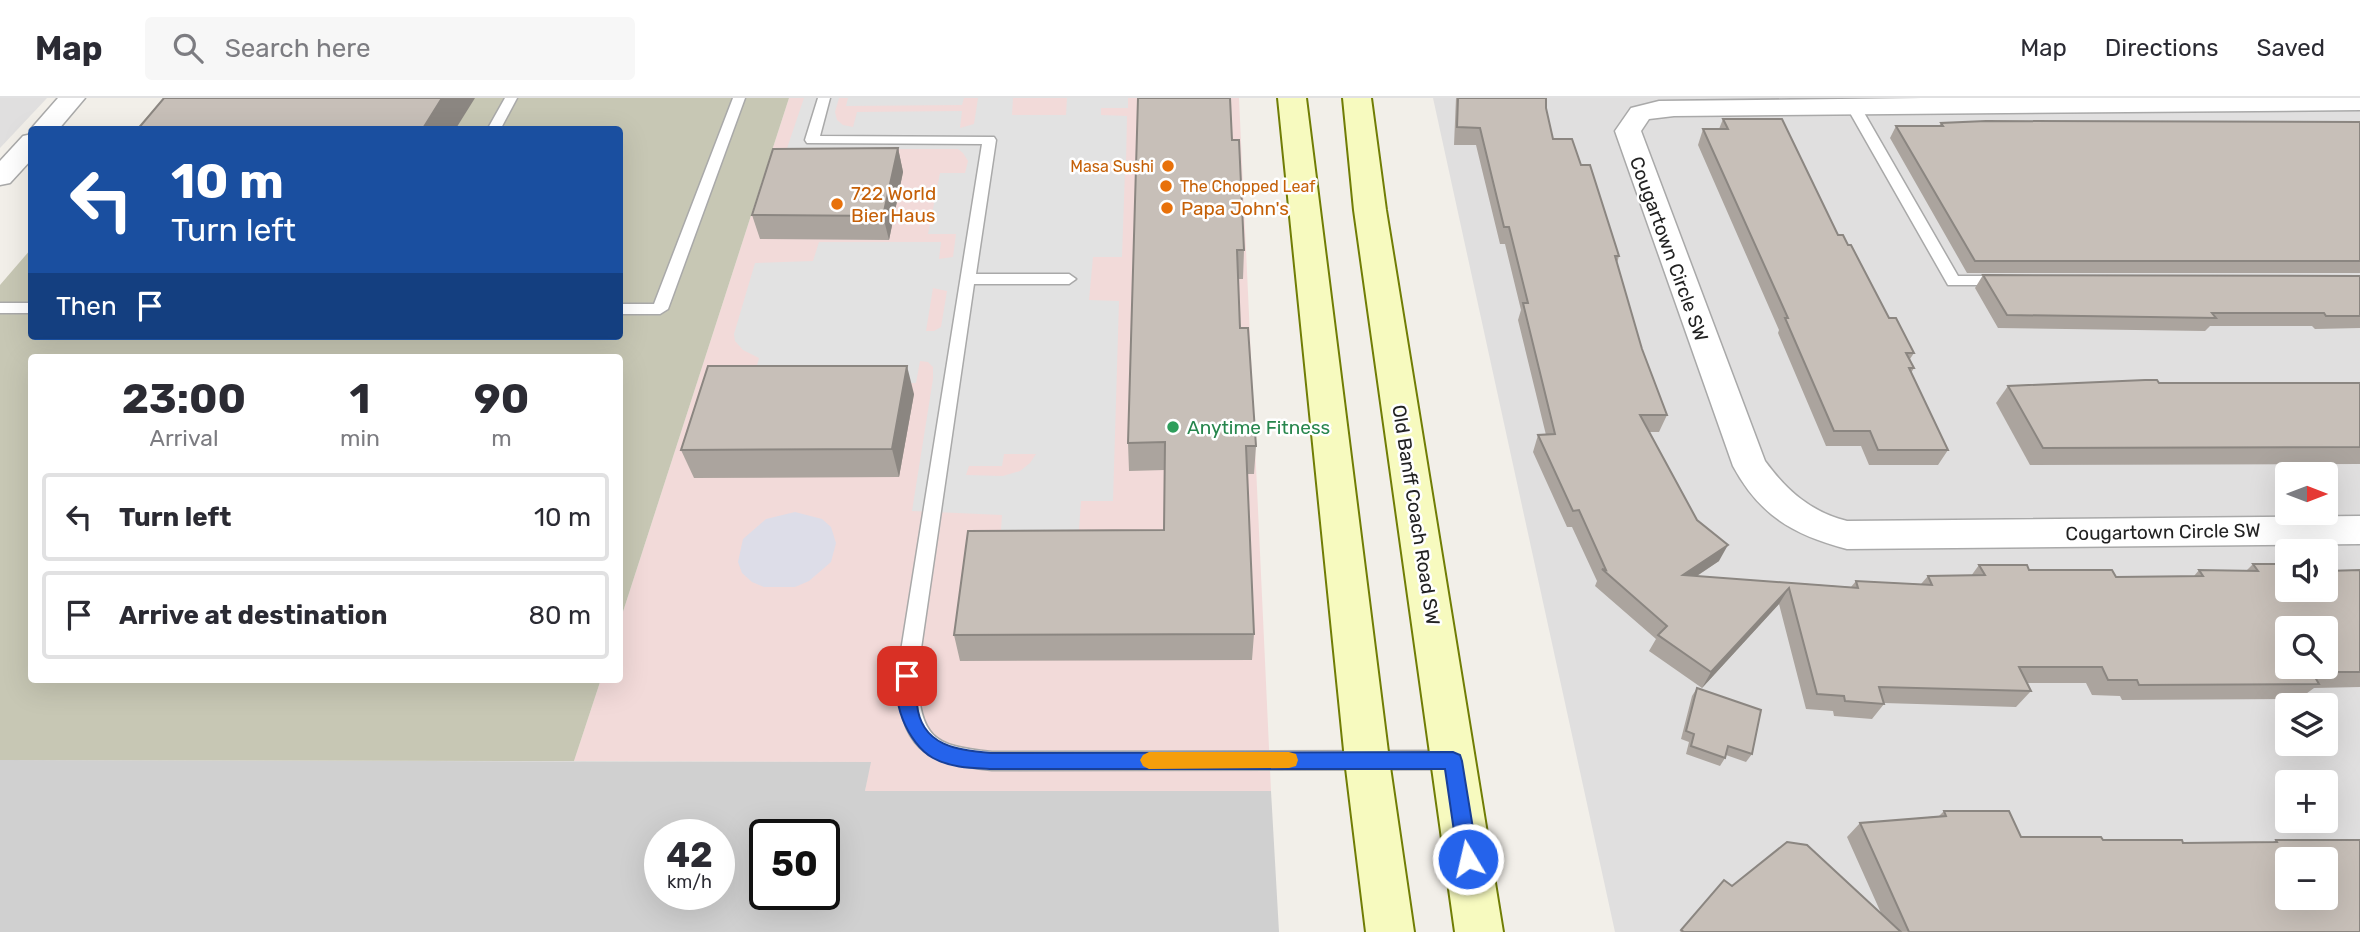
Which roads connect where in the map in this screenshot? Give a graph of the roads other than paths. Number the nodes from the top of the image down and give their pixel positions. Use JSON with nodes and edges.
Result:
{"nodes":[{"id":1,"x":72,"y":98,"type":"edge"},
{"id":2,"x":511,"y":98,"type":"edge"},
{"id":3,"x":739,"y":98,"type":"edge"},
{"id":4,"x":824,"y":98,"type":"edge"},
{"id":5,"x":1292,"y":98,"type":"edge"},
{"id":6,"x":1357,"y":98,"type":"edge"},
{"id":7,"x":1367,"y":98,"type":"edge"},
{"id":8,"x":2360,"y":102,"type":"edge"},
{"id":9,"x":1852,"y":104,"type":"junction"},
{"id":10,"x":47,"y":126,"type":"edge"},
{"id":11,"x":495,"y":126,"type":"edge"},
{"id":12,"x":1362,"y":144,"type":"junction"},
{"id":13,"x":28,"y":146,"type":"edge"},
{"id":14,"x":0,"y":177,"type":"edge"},
{"id":15,"x":970,"y":279,"type":"junction"},
{"id":16,"x":1069,"y":279,"type":"dead end"},
{"id":17,"x":2021,"y":281,"type":"edge"},
{"id":18,"x":0,"y":308,"type":"edge"},
{"id":19,"x":28,"y":308,"type":"edge"},
{"id":20,"x":623,"y":309,"type":"edge"},
{"id":21,"x":2360,"y":530,"type":"edge"},
{"id":22,"x":1367,"y":760,"type":"junction"},
{"id":23,"x":1453,"y":761,"type":"junction"},
{"id":24,"x":1390,"y":932,"type":"edge"},
{"id":25,"x":1479,"y":932,"type":"edge"}],
"edges":[{"from":1,"to":10,"type":"street"},
{"from":2,"to":11,"type":"lane"},
{"from":3,"to":20,"type":"lane"},
{"from":4,"to":15,"type":"lane"},
{"from":5,"to":22,"type":"main road"},
{"from":6,"to":12,"type":"main road","name":"Old Banff Coach Road SW"},
{"from":7,"to":12,"type":"main road"},
{"from":8,"to":9,"type":"street","name":"Cougartown Circle SW"},
{"from":9,"to":17,"type":"lane"},
{"from":9,"to":21,"type":"street","name":"Cougartown Circle SW"},
{"from":12,"to":23,"type":"main road","name":"Old Banff Coach Road SW"},
{"from":13,"to":14,"type":"street"},
{"from":15,"to":16,"type":"lane"},
{"from":15,"to":22,"type":"lane"},
{"from":18,"to":19,"type":"lane"},
{"from":22,"to":23,"type":"lane"},
{"from":22,"to":24,"type":"main road"},
{"from":23,"to":25,"type":"main road","name":"Old Banff Coach Road SW"}]}
